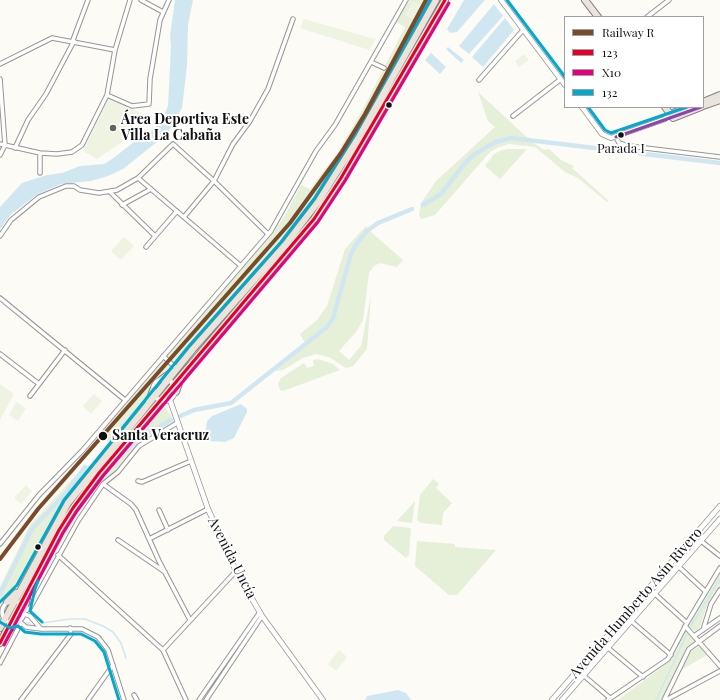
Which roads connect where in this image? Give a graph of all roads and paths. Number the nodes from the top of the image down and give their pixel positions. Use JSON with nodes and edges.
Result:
{"nodes":[{"id":1,"x":88,"y":0,"type":"edge"},
{"id":2,"x":130,"y":0,"type":"edge"},
{"id":3,"x":142,"y":0,"type":"edge"},
{"id":4,"x":169,"y":0,"type":"edge"},
{"id":5,"x":406,"y":0,"type":"edge"},
{"id":6,"x":436,"y":0,"type":"edge"},
{"id":7,"x":445,"y":0,"type":"edge"},
{"id":8,"x":501,"y":0,"type":"edge"},
{"id":9,"x":585,"y":0,"type":"edge"},
{"id":10,"x":667,"y":1,"type":"edge"},
{"id":11,"x":163,"y":12,"type":"junction"},
{"id":12,"x":597,"y":16,"type":"edge"},
{"id":13,"x":648,"y":16,"type":"edge"},
{"id":14,"x":293,"y":19,"type":"dead end"},
{"id":15,"x":523,"y":30,"type":"junction"},
{"id":16,"x":73,"y":41,"type":"junction"},
{"id":17,"x":115,"y":50,"type":"junction"},
{"id":18,"x":371,"y":62,"type":"junction"},
{"id":19,"x":0,"y":64,"type":"edge"},
{"id":20,"x":384,"y":68,"type":"dead end"},
{"id":21,"x":0,"y":79,"type":"edge"},
{"id":22,"x":479,"y":80,"type":"dead end"},
{"id":23,"x":563,"y":81,"type":"edge"},
{"id":24,"x":107,"y":95,"type":"junction"},
{"id":25,"x":720,"y":95,"type":"edge"},
{"id":26,"x":720,"y":100,"type":"edge"},
{"id":27,"x":704,"y":102,"type":"edge"},
{"id":28,"x":704,"y":106,"type":"edge"},
{"id":29,"x":583,"y":108,"type":"edge"},
{"id":30,"x":665,"y":108,"type":"edge"},
{"id":31,"x":687,"y":108,"type":"edge"},
{"id":32,"x":699,"y":108,"type":"edge"},
{"id":33,"x":513,"y":116,"type":"dead end"},
{"id":34,"x":669,"y":117,"type":"junction"},
{"id":35,"x":616,"y":137,"type":"junction"},
{"id":36,"x":0,"y":144,"type":"edge"},
{"id":37,"x":5,"y":145,"type":"junction"},
{"id":38,"x":16,"y":148,"type":"junction"},
{"id":39,"x":40,"y":153,"type":"junction"},
{"id":40,"x":0,"y":155,"type":"edge"},
{"id":41,"x":719,"y":157,"type":"edge"},
{"id":42,"x":40,"y":173,"type":"dead end"},
{"id":43,"x":138,"y":178,"type":"junction"},
{"id":44,"x":214,"y":181,"type":"junction"},
{"id":45,"x":151,"y":189,"type":"junction"},
{"id":46,"x":110,"y":192,"type":"junction"},
{"id":47,"x":122,"y":205,"type":"junction"},
{"id":48,"x":177,"y":211,"type":"junction"},
{"id":49,"x":184,"y":217,"type":"junction"},
{"id":50,"x":268,"y":234,"type":"junction"},
{"id":51,"x":0,"y":236,"type":"edge"},
{"id":52,"x":155,"y":236,"type":"junction"},
{"id":53,"x":146,"y":247,"type":"dead end"},
{"id":54,"x":241,"y":266,"type":"junction"},
{"id":55,"x":0,"y":298,"type":"edge"},
{"id":56,"x":65,"y":350,"type":"junction"},
{"id":57,"x":0,"y":354,"type":"edge"},
{"id":58,"x":163,"y":356,"type":"junction"},
{"id":59,"x":177,"y":369,"type":"junction"},
{"id":60,"x":182,"y":375,"type":"junction"},
{"id":61,"x":162,"y":379,"type":"junction"},
{"id":62,"x":169,"y":380,"type":"junction"},
{"id":63,"x":38,"y":384,"type":"junction"},
{"id":64,"x":174,"y":384,"type":"junction"},
{"id":65,"x":176,"y":392,"type":"junction"},
{"id":66,"x":154,"y":393,"type":"junction"},
{"id":67,"x":30,"y":396,"type":"dead end"},
{"id":68,"x":125,"y":400,"type":"junction"},
{"id":69,"x":166,"y":401,"type":"junction"},
{"id":70,"x":149,"y":409,"type":"junction"},
{"id":71,"x":177,"y":423,"type":"junction"},
{"id":72,"x":191,"y":461,"type":"junction"},
{"id":73,"x":138,"y":480,"type":"dead end"},
{"id":74,"x":103,"y":484,"type":"junction"},
{"id":75,"x":720,"y":506,"type":"edge"},
{"id":76,"x":208,"y":509,"type":"junction"},
{"id":77,"x":159,"y":510,"type":"dead end"},
{"id":78,"x":720,"y":519,"type":"edge"},
{"id":79,"x":168,"y":530,"type":"junction"},
{"id":80,"x":150,"y":539,"type":"junction"},
{"id":81,"x":118,"y":540,"type":"dead end"},
{"id":82,"x":701,"y":541,"type":"junction"},
{"id":83,"x":0,"y":544,"type":"edge"},
{"id":84,"x":58,"y":555,"type":"junction"},
{"id":85,"x":720,"y":556,"type":"edge"},
{"id":86,"x":678,"y":566,"type":"junction"},
{"id":87,"x":720,"y":568,"type":"edge"},
{"id":88,"x":236,"y":571,"type":"junction"},
{"id":89,"x":166,"y":572,"type":"junction"},
{"id":90,"x":21,"y":588,"type":"junction"},
{"id":91,"x":720,"y":590,"type":"edge"},
{"id":92,"x":705,"y":591,"type":"junction"},
{"id":93,"x":655,"y":594,"type":"junction"},
{"id":94,"x":14,"y":601,"type":"junction"},
{"id":95,"x":7,"y":602,"type":"junction"},
{"id":96,"x":23,"y":610,"type":"junction"},
{"id":97,"x":1,"y":614,"type":"joint"},
{"id":98,"x":261,"y":614,"type":"junction"},
{"id":99,"x":720,"y":618,"type":"edge"},
{"id":100,"x":190,"y":620,"type":"junction"},
{"id":101,"x":630,"y":620,"type":"junction"},
{"id":102,"x":19,"y":622,"type":"junction"},
{"id":103,"x":11,"y":623,"type":"junction"},
{"id":104,"x":1,"y":624,"type":"edge"},
{"id":105,"x":686,"y":624,"type":"junction"},
{"id":106,"x":720,"y":626,"type":"edge"},
{"id":107,"x":70,"y":628,"type":"junction"},
{"id":108,"x":41,"y":629,"type":"junction"},
{"id":109,"x":703,"y":630,"type":"junction"},
{"id":110,"x":6,"y":632,"type":"junction"},
{"id":111,"x":694,"y":636,"type":"junction"},
{"id":112,"x":699,"y":641,"type":"junction"},
{"id":113,"x":0,"y":643,"type":"edge"},
{"id":114,"x":607,"y":647,"type":"junction"},
{"id":115,"x":163,"y":650,"type":"junction"},
{"id":116,"x":671,"y":655,"type":"junction"},
{"id":117,"x":0,"y":662,"type":"edge"},
{"id":118,"x":113,"y":665,"type":"junction"},
{"id":119,"x":720,"y":666,"type":"edge"},
{"id":120,"x":720,"y":671,"type":"edge"},
{"id":121,"x":583,"y":675,"type":"junction"},
{"id":122,"x":643,"y":678,"type":"junction"},
{"id":123,"x":134,"y":695,"type":"dead end"},
{"id":124,"x":554,"y":698,"type":"edge"},
{"id":125,"x":609,"y":699,"type":"edge"},
{"id":126,"x":21,"y":700,"type":"edge"},
{"id":127,"x":88,"y":700,"type":"edge"},
{"id":128,"x":124,"y":700,"type":"edge"},
{"id":129,"x":137,"y":700,"type":"edge"},
{"id":130,"x":186,"y":700,"type":"edge"},
{"id":131,"x":199,"y":700,"type":"edge"},
{"id":132,"x":206,"y":700,"type":"edge"},
{"id":133,"x":323,"y":700,"type":"edge"},
{"id":134,"x":562,"y":700,"type":"edge"},
{"id":135,"x":665,"y":700,"type":"edge"}],
"edges":[{"from":1,"to":16,"type":"street"},
{"from":2,"to":17,"type":"street"},
{"from":3,"to":11,"type":"street"},
{"from":4,"to":11,"type":"street"},
{"from":5,"to":18,"type":"street"},
{"from":6,"to":59,"type":"highway"},
{"from":7,"to":60,"type":"highway"},
{"from":8,"to":15,"type":"street"},
{"from":9,"to":12,"type":"highway"},
{"from":10,"to":13,"type":"street"},
{"from":11,"to":24,"type":"street"},
{"from":14,"to":44,"type":"street"},
{"from":15,"to":22,"type":"street"},
{"from":15,"to":23,"type":"street"},
{"from":16,"to":17,"type":"street"},
{"from":16,"to":19,"type":"street"},
{"from":16,"to":38,"type":"street"},
{"from":17,"to":24,"type":"street"},
{"from":18,"to":20,"type":"street"},
{"from":18,"to":50,"type":"street"},
{"from":21,"to":37,"type":"street"},
{"from":23,"to":33,"type":"street"},
{"from":24,"to":39,"type":"street"},
{"from":25,"to":27,"type":"highway"},
{"from":26,"to":28,"type":"highway"},
{"from":29,"to":35,"type":"street"},
{"from":30,"to":34,"type":"highway"},
{"from":31,"to":34,"type":"highway"},
{"from":32,"to":34,"type":"highway"},
{"from":34,"to":35,"type":"street"},
{"from":35,"to":41,"type":"street"},
{"from":36,"to":37,"type":"street"},
{"from":37,"to":38,"type":"street"},
{"from":37,"to":40,"type":"street"},
{"from":38,"to":39,"type":"street"},
{"from":39,"to":42,"type":"street"},
{"from":43,"to":44,"type":"street"},
{"from":43,"to":45,"type":"street"},
{"from":43,"to":46,"type":"street"},
{"from":44,"to":49,"type":"street"},
{"from":44,"to":50,"type":"street"},
{"from":45,"to":47,"type":"street"},
{"from":45,"to":48,"type":"street"},
{"from":46,"to":47,"type":"street"},
{"from":46,"to":51,"type":"street"},
{"from":47,"to":52,"type":"street"},
{"from":48,"to":49,"type":"street"},
{"from":48,"to":52,"type":"street"},
{"from":49,"to":54,"type":"street"},
{"from":50,"to":54,"type":"street"},
{"from":52,"to":53,"type":"street"},
{"from":54,"to":58,"type":"street"},
{"from":55,"to":56,"type":"street"},
{"from":56,"to":63,"type":"street"},
{"from":56,"to":68,"type":"street"},
{"from":57,"to":63,"type":"street"},
{"from":58,"to":59,"type":"street"},
{"from":58,"to":68,"type":"street"},
{"from":59,"to":61,"type":"highway"},
{"from":59,"to":62,"type":"highway"},
{"from":60,"to":64,"type":"highway"},
{"from":60,"to":65,"type":"highway"},
{"from":61,"to":62,"type":"street"},
{"from":61,"to":66,"type":"street"},
{"from":62,"to":64,"type":"street"},
{"from":62,"to":66,"type":"highway"},
{"from":63,"to":67,"type":"street"},
{"from":64,"to":65,"type":"street"},
{"from":64,"to":69,"type":"highway"},
{"from":65,"to":69,"type":"street"},
{"from":66,"to":69,"type":"street"},
{"from":66,"to":70,"type":"highway"},
{"from":68,"to":83,"type":"street"},
{"from":69,"to":70,"type":"highway"},
{"from":69,"to":71,"type":"street","name":"Avenida Uncía"},
{"from":70,"to":90,"type":"highway"},
{"from":70,"to":96,"type":"highway"},
{"from":71,"to":72,"type":"street","name":"Avenida Uncía"},
{"from":71,"to":74,"type":"street"},
{"from":72,"to":73,"type":"street"},
{"from":72,"to":76,"type":"street","name":"Avenida Uncía"},
{"from":74,"to":80,"type":"street"},
{"from":74,"to":84,"type":"street"},
{"from":75,"to":124,"type":"street","name":"Avenida Humberto Asín Rivero"},
{"from":76,"to":79,"type":"street"},
{"from":76,"to":88,"type":"street","name":"Avenida Uncía"},
{"from":77,"to":79,"type":"street"},
{"from":78,"to":82,"type":"street","name":"Avenida Humberto Asín Rivero"},
{"from":79,"to":80,"type":"street"},
{"from":80,"to":89,"type":"street"},
{"from":81,"to":89,"type":"street"},
{"from":82,"to":85,"type":"street"},
{"from":82,"to":86,"type":"street","name":"Avenida Humberto Asín Rivero"},
{"from":84,"to":96,"type":"street"},
{"from":84,"to":115,"type":"street"},
{"from":86,"to":92,"type":"street"},
{"from":86,"to":93,"type":"street","name":"Avenida Humberto Asín Rivero"},
{"from":87,"to":92,"type":"street"},
{"from":88,"to":98,"type":"street","name":"Avenida Uncía"},
{"from":88,"to":100,"type":"street"},
{"from":89,"to":100,"type":"street"},
{"from":90,"to":94,"type":"highway"},
{"from":90,"to":95,"type":"highway"},
{"from":91,"to":109,"type":"street"},
{"from":92,"to":105,"type":"street"},
{"from":93,"to":101,"type":"street","name":"Avenida Humberto Asín Rivero"},
{"from":93,"to":105,"type":"street"},
{"from":94,"to":95,"type":"street"},
{"from":94,"to":96,"type":"street"},
{"from":94,"to":104,"type":"highway"},
{"from":95,"to":97,"type":"street"},
{"from":96,"to":102,"type":"street"},
{"from":96,"to":103,"type":"highway"},
{"from":96,"to":108,"type":"street"},
{"from":97,"to":104,"type":"highway"},
{"from":98,"to":131,"type":"street"},
{"from":98,"to":132,"type":"street"},
{"from":98,"to":133,"type":"street","name":"Avenida Uncía"},
{"from":99,"to":109,"type":"street"},
{"from":100,"to":115,"type":"street"},
{"from":101,"to":114,"type":"street","name":"Avenida Humberto Asín Rivero"},
{"from":101,"to":116,"type":"street"},
{"from":102,"to":103,"type":"street"},
{"from":102,"to":108,"type":"street"},
{"from":102,"to":110,"type":"highway"},
{"from":102,"to":117,"type":"street"},
{"from":103,"to":104,"type":"street"},
{"from":103,"to":110,"type":"highway"},
{"from":105,"to":111,"type":"street"},
{"from":105,"to":116,"type":"street"},
{"from":106,"to":112,"type":"street"},
{"from":107,"to":108,"type":"street"},
{"from":107,"to":118,"type":"street"},
{"from":107,"to":126,"type":"street"},
{"from":109,"to":111,"type":"street"},
{"from":110,"to":113,"type":"highway"},
{"from":111,"to":112,"type":"street"},
{"from":112,"to":119,"type":"street"},
{"from":112,"to":135,"type":"street"},
{"from":114,"to":121,"type":"street","name":"Avenida Humberto Asín Rivero"},
{"from":114,"to":122,"type":"street"},
{"from":115,"to":130,"type":"street"},
{"from":116,"to":122,"type":"street"},
{"from":118,"to":127,"type":"street"},
{"from":118,"to":128,"type":"street"},
{"from":120,"to":135,"type":"street"},
{"from":121,"to":125,"type":"street"},
{"from":121,"to":134,"type":"street","name":"Avenida Humberto Asín Rivero"},
{"from":122,"to":125,"type":"street"},
{"from":123,"to":129,"type":"street"},
{"from":124,"to":134,"type":"street"}]}
